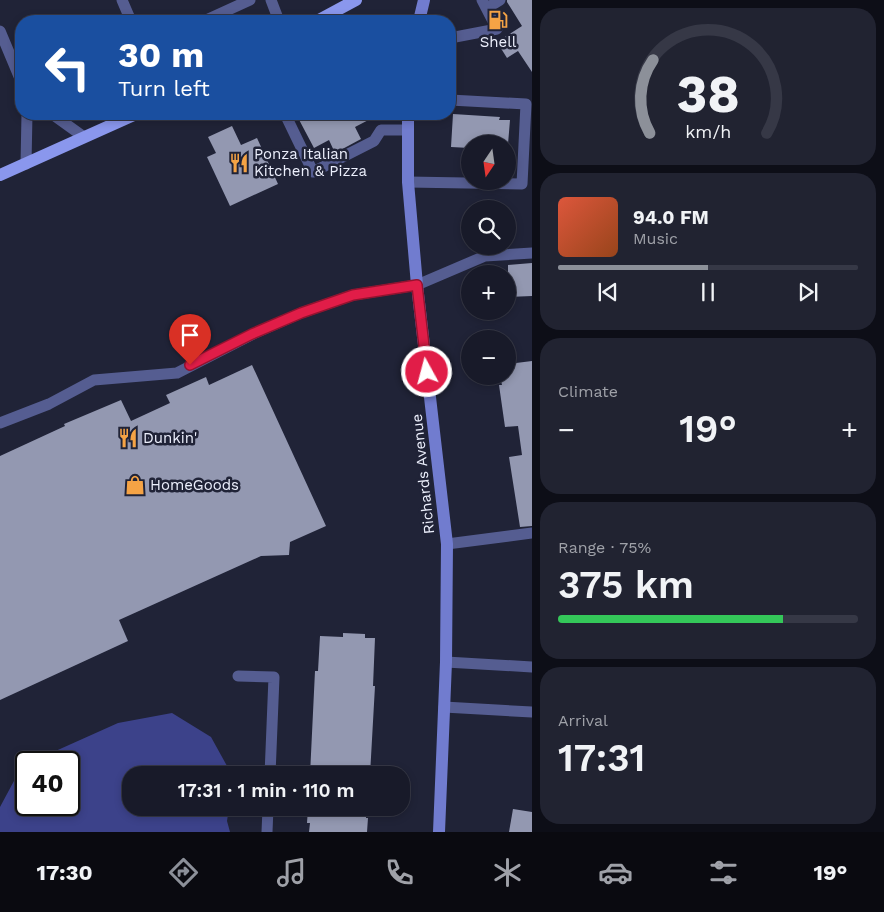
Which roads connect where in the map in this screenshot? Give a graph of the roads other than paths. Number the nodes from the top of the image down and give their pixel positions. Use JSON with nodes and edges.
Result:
{"nodes":[{"id":1,"x":122,"y":0,"type":"edge"},
{"id":2,"x":250,"y":0,"type":"edge"},
{"id":3,"x":271,"y":0,"type":"edge"},
{"id":4,"x":356,"y":0,"type":"edge"},
{"id":5,"x":424,"y":0,"type":"edge"},
{"id":6,"x":500,"y":0,"type":"edge"},
{"id":7,"x":484,"y":4,"type":"edge"},
{"id":8,"x":128,"y":15,"type":"edge"},
{"id":9,"x":217,"y":15,"type":"edge"},
{"id":10,"x":277,"y":15,"type":"edge"},
{"id":11,"x":328,"y":15,"type":"edge"},
{"id":12,"x":420,"y":15,"type":"edge"},
{"id":13,"x":0,"y":32,"type":"edge"},
{"id":14,"x":456,"y":37,"type":"edge"},
{"id":15,"x":15,"y":67,"type":"edge"},
{"id":16,"x":456,"y":100,"type":"edge"},
{"id":17,"x":27,"y":120,"type":"edge"},
{"id":18,"x":60,"y":120,"type":"edge"},
{"id":19,"x":122,"y":120,"type":"edge"},
{"id":20,"x":288,"y":120,"type":"edge"},
{"id":21,"x":408,"y":120,"type":"edge"},
{"id":22,"x":408,"y":130,"type":"junction"},
{"id":23,"x":84,"y":137,"type":"junction"},
{"id":24,"x":26,"y":164,"type":"junction"},
{"id":25,"x":0,"y":175,"type":"edge"},
{"id":26,"x":408,"y":182,"type":"junction"},
{"id":27,"x":532,"y":253,"type":"edge"},
{"id":28,"x":417,"y":285,"type":"junction"},
{"id":29,"x":0,"y":422,"type":"edge"},
{"id":30,"x":532,"y":533,"type":"edge"},
{"id":31,"x":447,"y":544,"type":"junction"},
{"id":32,"x":446,"y":662,"type":"junction"},
{"id":33,"x":532,"y":666,"type":"edge"},
{"id":34,"x":238,"y":676,"type":"dead end"},
{"id":35,"x":444,"y":707,"type":"junction"},
{"id":36,"x":532,"y":712,"type":"edge"},
{"id":37,"x":270,"y":766,"type":"edge"},
{"id":38,"x":268,"y":816,"type":"edge"},
{"id":39,"x":267,"y":832,"type":"edge"},
{"id":40,"x":439,"y":832,"type":"edge"}],
"edges":[{"from":1,"to":8,"type":"lane"},
{"from":2,"to":9,"type":"lane"},
{"from":3,"to":10,"type":"lane"},
{"from":4,"to":11,"type":"main road"},
{"from":5,"to":12,"type":"street"},
{"from":6,"to":7,"type":"lane"},
{"from":7,"to":14,"type":"lane"},
{"from":13,"to":15,"type":"lane"},
{"from":16,"to":26,"type":"lane"},
{"from":17,"to":24,"type":"lane"},
{"from":18,"to":23,"type":"lane"},
{"from":19,"to":23,"type":"main road"},
{"from":20,"to":22,"type":"lane"},
{"from":21,"to":22,"type":"street","name":"Richards Avenue"},
{"from":22,"to":26,"type":"street","name":"Richards Avenue"},
{"from":23,"to":24,"type":"main road"},
{"from":24,"to":25,"type":"main road"},
{"from":26,"to":28,"type":"street","name":"Richards Avenue"},
{"from":27,"to":28,"type":"lane"},
{"from":28,"to":29,"type":"lane"},
{"from":28,"to":31,"type":"street","name":"Richards Avenue"},
{"from":30,"to":31,"type":"lane"},
{"from":31,"to":32,"type":"street","name":"Richards Avenue"},
{"from":32,"to":33,"type":"lane"},
{"from":32,"to":35,"type":"street","name":"Richards Avenue"},
{"from":34,"to":37,"type":"lane"},
{"from":35,"to":36,"type":"lane"},
{"from":35,"to":40,"type":"street","name":"Richards Avenue"},
{"from":38,"to":39,"type":"lane"}]}
